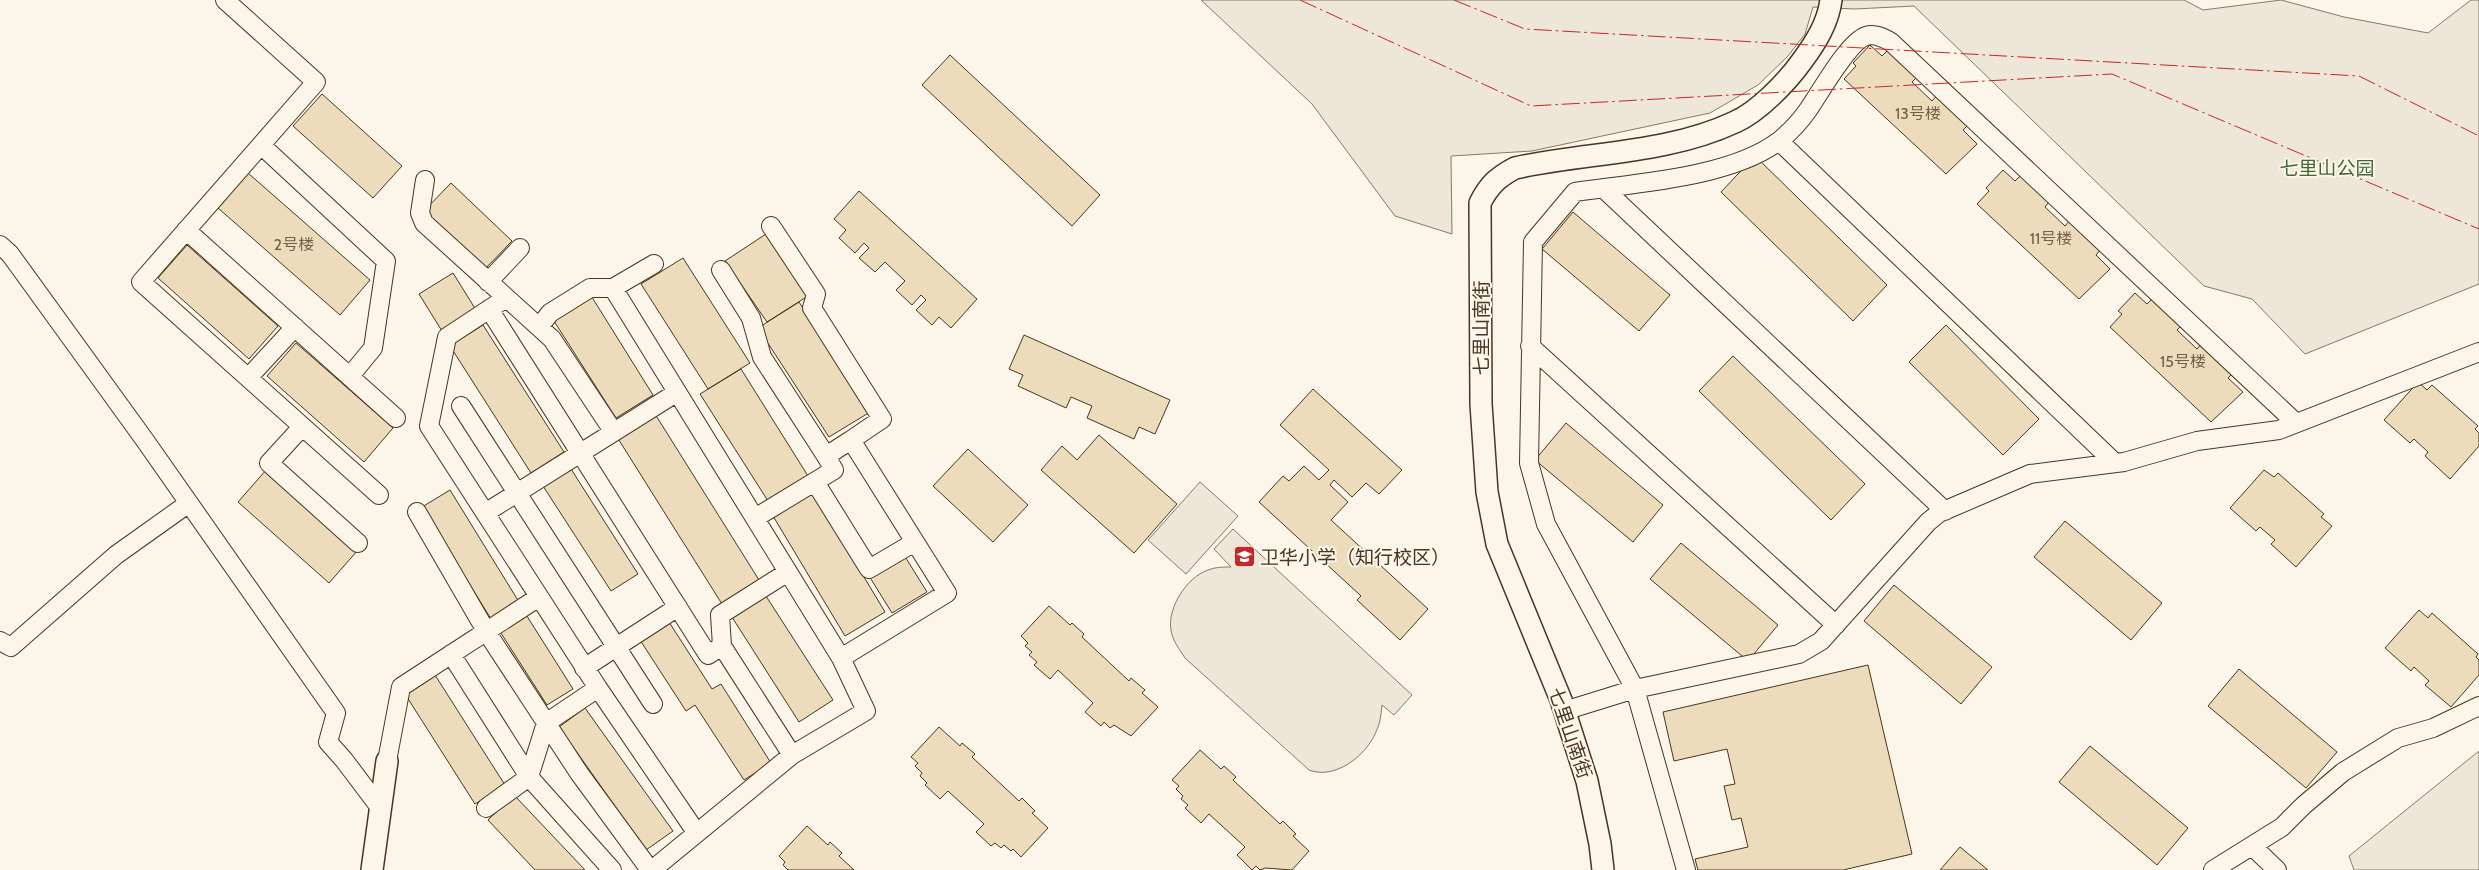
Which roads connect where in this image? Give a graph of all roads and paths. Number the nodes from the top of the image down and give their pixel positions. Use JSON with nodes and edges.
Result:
{"nodes":[{"id":1,"x":225,"y":0,"type":"edge"},
{"id":2,"x":1831,"y":0,"type":"edge"},
{"id":3,"x":1779,"y":141,"type":"junction"},
{"id":4,"x":261,"y":145,"type":"junction"},
{"id":5,"x":425,"y":180,"type":"dead end"},
{"id":6,"x":1603,"y":188,"type":"junction"},
{"id":7,"x":771,"y":226,"type":"dead end"},
{"id":8,"x":186,"y":230,"type":"junction"},
{"id":9,"x":0,"y":245,"type":"edge"},
{"id":10,"x":520,"y":248,"type":"dead end"},
{"id":11,"x":654,"y":264,"type":"dead end"},
{"id":12,"x":720,"y":270,"type":"dead end"},
{"id":13,"x":488,"y":282,"type":"junction"},
{"id":14,"x":613,"y":288,"type":"junction"},
{"id":15,"x":506,"y":298,"type":"junction"},
{"id":16,"x":489,"y":309,"type":"junction"},
{"id":17,"x":295,"y":327,"type":"junction"},
{"id":18,"x":539,"y":327,"type":"junction"},
{"id":19,"x":1530,"y":346,"type":"junction"},
{"id":20,"x":2479,"y":352,"type":"edge"},
{"id":21,"x":350,"y":376,"type":"junction"},
{"id":22,"x":248,"y":378,"type":"junction"},
{"id":23,"x":676,"y":393,"type":"junction"},
{"id":24,"x":461,"y":406,"type":"dead end"},
{"id":25,"x":396,"y":418,"type":"dead end"},
{"id":26,"x":2296,"y":423,"type":"junction"},
{"id":27,"x":302,"y":427,"type":"junction"},
{"id":28,"x":613,"y":431,"type":"junction"},
{"id":29,"x":851,"y":440,"type":"junction"},
{"id":30,"x":580,"y":452,"type":"junction"},
{"id":31,"x":826,"y":456,"type":"junction"},
{"id":32,"x":2115,"y":463,"type":"junction"},
{"id":33,"x":815,"y":482,"type":"junction"},
{"id":34,"x":517,"y":493,"type":"junction"},
{"id":35,"x":379,"y":496,"type":"dead end"},
{"id":36,"x":189,"y":503,"type":"junction"},
{"id":37,"x":1945,"y":511,"type":"junction"},
{"id":38,"x":417,"y":512,"type":"dead end"},
{"id":39,"x":485,"y":513,"type":"junction"},
{"id":40,"x":755,"y":518,"type":"junction"},
{"id":41,"x":915,"y":542,"type":"junction"},
{"id":42,"x":358,"y":543,"type":"dead end"},
{"id":43,"x":788,"y":572,"type":"junction"},
{"id":44,"x":539,"y":597,"type":"junction"},
{"id":45,"x":678,"y":607,"type":"junction"},
{"id":46,"x":1836,"y":625,"type":"junction"},
{"id":47,"x":486,"y":631,"type":"junction"},
{"id":48,"x":0,"y":641,"type":"edge"},
{"id":49,"x":722,"y":646,"type":"junction"},
{"id":50,"x":616,"y":647,"type":"junction"},
{"id":51,"x":451,"y":654,"type":"junction"},
{"id":52,"x":841,"y":658,"type":"junction"},
{"id":53,"x":584,"y":668,"type":"junction"},
{"id":54,"x":598,"y":688,"type":"junction"},
{"id":55,"x":1635,"y":689,"type":"junction"},
{"id":56,"x":653,"y":704,"type":"dead end"},
{"id":57,"x":2479,"y":706,"type":"edge"},
{"id":58,"x":1564,"y":711,"type":"junction"},
{"id":59,"x":546,"y":723,"type":"junction"},
{"id":60,"x":792,"y":755,"type":"junction"},
{"id":61,"x":387,"y":761,"type":"joint"},
{"id":62,"x":529,"y":777,"type":"junction"},
{"id":63,"x":486,"y":808,"type":"dead end"},
{"id":64,"x":381,"y":810,"type":"junction"},
{"id":65,"x":696,"y":832,"type":"junction"},
{"id":66,"x":2252,"y":846,"type":"junction"},
{"id":67,"x":372,"y":870,"type":"edge"},
{"id":68,"x":612,"y":870,"type":"edge"},
{"id":69,"x":651,"y":870,"type":"edge"},
{"id":70,"x":1603,"y":870,"type":"edge"},
{"id":71,"x":1686,"y":870,"type":"edge"},
{"id":72,"x":2213,"y":870,"type":"edge"},
{"id":73,"x":2277,"y":870,"type":"edge"}],
"edges":[{"from":1,"to":4,"type":"street"},
{"from":2,"to":58,"type":"street","name":"七里山南街"},
{"from":3,"to":6,"type":"street"},
{"from":3,"to":26,"type":"street"},
{"from":3,"to":32,"type":"street"},
{"from":4,"to":8,"type":"street"},
{"from":4,"to":21,"type":"street"},
{"from":5,"to":13,"type":"street"},
{"from":6,"to":19,"type":"street"},
{"from":6,"to":37,"type":"street"},
{"from":7,"to":29,"type":"street"},
{"from":8,"to":17,"type":"street"},
{"from":8,"to":22,"type":"street"},
{"from":9,"to":36,"type":"street"},
{"from":10,"to":13,"type":"street"},
{"from":11,"to":14,"type":"street"},
{"from":12,"to":31,"type":"street"},
{"from":13,"to":15,"type":"street"},
{"from":14,"to":18,"type":"street"},
{"from":14,"to":23,"type":"street"},
{"from":15,"to":16,"type":"street"},
{"from":15,"to":18,"type":"street"},
{"from":16,"to":30,"type":"street"},
{"from":16,"to":39,"type":"street"},
{"from":17,"to":21,"type":"street"},
{"from":17,"to":22,"type":"street"},
{"from":18,"to":28,"type":"street"},
{"from":19,"to":46,"type":"street"},
{"from":19,"to":55,"type":"street"},
{"from":20,"to":26,"type":"street"},
{"from":21,"to":25,"type":"street"},
{"from":22,"to":27,"type":"street"},
{"from":23,"to":28,"type":"street"},
{"from":23,"to":40,"type":"street"},
{"from":24,"to":34,"type":"street"},
{"from":26,"to":32,"type":"street"},
{"from":27,"to":35,"type":"street"},
{"from":27,"to":42,"type":"street"},
{"from":28,"to":30,"type":"street"},
{"from":29,"to":31,"type":"street"},
{"from":29,"to":41,"type":"street"},
{"from":30,"to":34,"type":"street"},
{"from":30,"to":45,"type":"street"},
{"from":31,"to":33,"type":"street"},
{"from":32,"to":37,"type":"street"},
{"from":33,"to":40,"type":"street"},
{"from":33,"to":41,"type":"street"},
{"from":34,"to":39,"type":"street"},
{"from":34,"to":50,"type":"street"},
{"from":36,"to":48,"type":"street"},
{"from":36,"to":64,"type":"street"},
{"from":37,"to":46,"type":"street"},
{"from":38,"to":47,"type":"street"},
{"from":39,"to":44,"type":"street"},
{"from":40,"to":43,"type":"street"},
{"from":41,"to":52,"type":"street"},
{"from":43,"to":49,"type":"street"},
{"from":43,"to":52,"type":"street"},
{"from":44,"to":47,"type":"street"},
{"from":44,"to":53,"type":"street"},
{"from":45,"to":49,"type":"street"},
{"from":45,"to":50,"type":"street"},
{"from":46,"to":55,"type":"street"},
{"from":47,"to":51,"type":"street"},
{"from":47,"to":59,"type":"street"},
{"from":49,"to":60,"type":"street"},
{"from":50,"to":53,"type":"street"},
{"from":50,"to":56,"type":"street"},
{"from":51,"to":61,"type":"street"},
{"from":51,"to":62,"type":"street"},
{"from":52,"to":60,"type":"street"},
{"from":53,"to":54,"type":"street"},
{"from":54,"to":59,"type":"street"},
{"from":54,"to":65,"type":"street"},
{"from":55,"to":58,"type":"street"},
{"from":55,"to":71,"type":"street"},
{"from":57,"to":66,"type":"street"},
{"from":58,"to":70,"type":"street","name":"七里山南街"},
{"from":59,"to":62,"type":"street"},
{"from":59,"to":69,"type":"street"},
{"from":60,"to":65,"type":"street"},
{"from":61,"to":64,"type":"street"},
{"from":62,"to":63,"type":"street"},
{"from":62,"to":68,"type":"street"},
{"from":64,"to":67,"type":"street"},
{"from":65,"to":69,"type":"street"},
{"from":66,"to":72,"type":"street"},
{"from":66,"to":73,"type":"street"}]}
